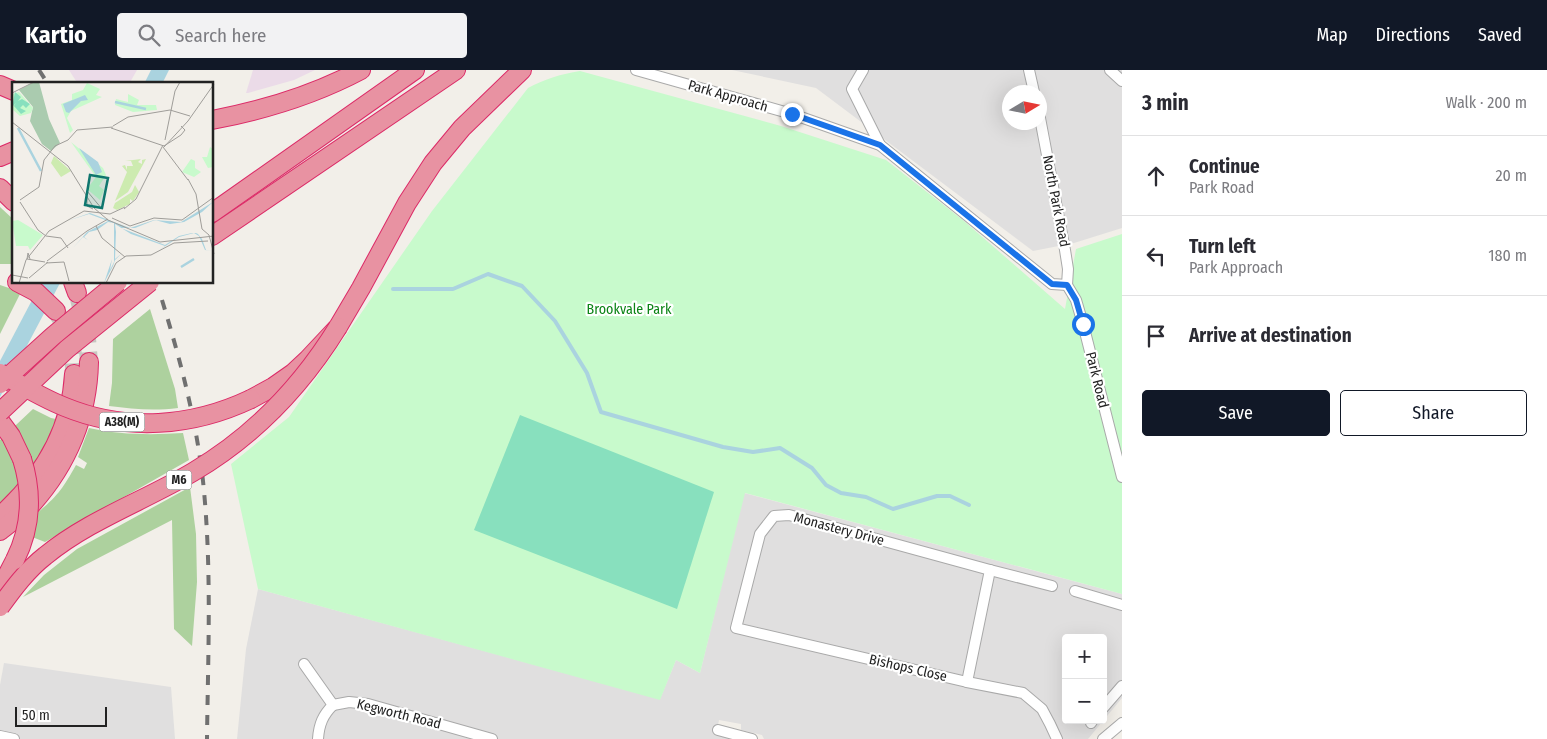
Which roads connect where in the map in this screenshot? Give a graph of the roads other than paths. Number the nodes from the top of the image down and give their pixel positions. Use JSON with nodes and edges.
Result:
{"nodes":[{"id":1,"x":361,"y":70,"type":"edge"},
{"id":2,"x":415,"y":70,"type":"edge"},
{"id":3,"x":456,"y":70,"type":"edge"},
{"id":4,"x":522,"y":70,"type":"edge"},
{"id":5,"x":636,"y":70,"type":"edge"},
{"id":6,"x":863,"y":70,"type":"edge"},
{"id":7,"x":1029,"y":70,"type":"edge"},
{"id":8,"x":1110,"y":70,"type":"edge"},
{"id":9,"x":1122,"y":81,"type":"edge"},
{"id":10,"x":0,"y":85,"type":"edge"},
{"id":11,"x":1032,"y":85,"type":"edge"},
{"id":12,"x":12,"y":89,"type":"edge"},
{"id":13,"x":214,"y":119,"type":"edge"},
{"id":14,"x":1042,"y":130,"type":"edge"},
{"id":15,"x":880,"y":145,"type":"junction"},
{"id":16,"x":12,"y":152,"type":"edge"},
{"id":17,"x":0,"y":157,"type":"edge"},
{"id":18,"x":0,"y":188,"type":"edge"},
{"id":19,"x":12,"y":200,"type":"edge"},
{"id":20,"x":214,"y":212,"type":"edge"},
{"id":21,"x":214,"y":235,"type":"edge"},
{"id":22,"x":17,"y":284,"type":"edge"},
{"id":23,"x":116,"y":284,"type":"edge"},
{"id":24,"x":148,"y":284,"type":"edge"},
{"id":25,"x":1067,"y":285,"type":"junction"},
{"id":26,"x":56,"y":311,"type":"tunnel mouth"},
{"id":27,"x":338,"y":327,"type":"junction"},
{"id":28,"x":89,"y":362,"type":"tunnel mouth"},
{"id":29,"x":0,"y":373,"type":"edge"},
{"id":30,"x":79,"y":380,"type":"junction"},
{"id":31,"x":0,"y":384,"type":"edge"},
{"id":32,"x":0,"y":412,"type":"edge"},
{"id":33,"x":0,"y":421,"type":"edge"},
{"id":34,"x":1122,"y":477,"type":"edge"},
{"id":35,"x":0,"y":516,"type":"edge"},
{"id":36,"x":0,"y":531,"type":"edge"},
{"id":37,"x":990,"y":570,"type":"junction"},
{"id":38,"x":1052,"y":586,"type":"dead end"},
{"id":39,"x":0,"y":589,"type":"edge"},
{"id":40,"x":1075,"y":591,"type":"dead end"},
{"id":41,"x":1122,"y":605,"type":"edge"},
{"id":42,"x":0,"y":608,"type":"edge"},
{"id":43,"x":736,"y":628,"type":"joint"},
{"id":44,"x":304,"y":664,"type":"dead end"},
{"id":45,"x":967,"y":682,"type":"junction"},
{"id":46,"x":1122,"y":686,"type":"edge"},
{"id":47,"x":1107,"y":703,"type":"edge"},
{"id":48,"x":334,"y":705,"type":"junction"},
{"id":49,"x":1122,"y":722,"type":"edge"},
{"id":50,"x":718,"y":730,"type":"dead end"},
{"id":51,"x":0,"y":736,"type":"edge"},
{"id":52,"x":14,"y":739,"type":"edge"},
{"id":53,"x":318,"y":739,"type":"edge"},
{"id":54,"x":492,"y":739,"type":"edge"},
{"id":55,"x":752,"y":739,"type":"edge"},
{"id":56,"x":1057,"y":739,"type":"edge"},
{"id":57,"x":1103,"y":739,"type":"edge"}],
"edges":[{"from":1,"to":13,"type":"highway"},
{"from":2,"to":20,"type":"highway"},
{"from":3,"to":21,"type":"highway"},
{"from":4,"to":27,"type":"highway","number":"M6"},
{"from":5,"to":15,"type":"street","name":"Park Approach"},
{"from":6,"to":15,"type":"street"},
{"from":7,"to":11,"type":"street"},
{"from":8,"to":9,"type":"street"},
{"from":10,"to":12,"type":"highway"},
{"from":14,"to":25,"type":"street","name":"North Park Road"},
{"from":15,"to":25,"type":"street","name":"Park Approach"},
{"from":16,"to":17,"type":"highway"},
{"from":18,"to":19,"type":"highway"},
{"from":22,"to":26,"type":"highway"},
{"from":23,"to":31,"type":"highway","bridge":true},
{"from":24,"to":32,"type":"highway","bridge":true},
{"from":25,"to":34,"type":"street","name":"Park Road"},
{"from":27,"to":29,"type":"highway","number":"A38(M)","bridge":true},
{"from":27,"to":42,"type":"highway","number":"M6","bridge":true},
{"from":28,"to":30,"type":"highway"},
{"from":30,"to":35,"type":"highway"},
{"from":30,"to":36,"type":"highway"},
{"from":33,"to":39,"type":"highway","bridge":true},
{"from":37,"to":38,"type":"street","name":"Monastery Drive"},
{"from":37,"to":43,"type":"street","name":"Monastery Drive"},
{"from":37,"to":45,"type":"street"},
{"from":40,"to":41,"type":"street"},
{"from":43,"to":45,"type":"street","name":"Bishops Close"},
{"from":44,"to":48,"type":"street"},
{"from":45,"to":56,"type":"street","name":"Bishops Close"},
{"from":46,"to":47,"type":"street"},
{"from":48,"to":53,"type":"street"},
{"from":48,"to":54,"type":"street","name":"Kegworth Road"},
{"from":49,"to":57,"type":"street"},
{"from":50,"to":55,"type":"street"},
{"from":51,"to":52,"type":"street"}]}
